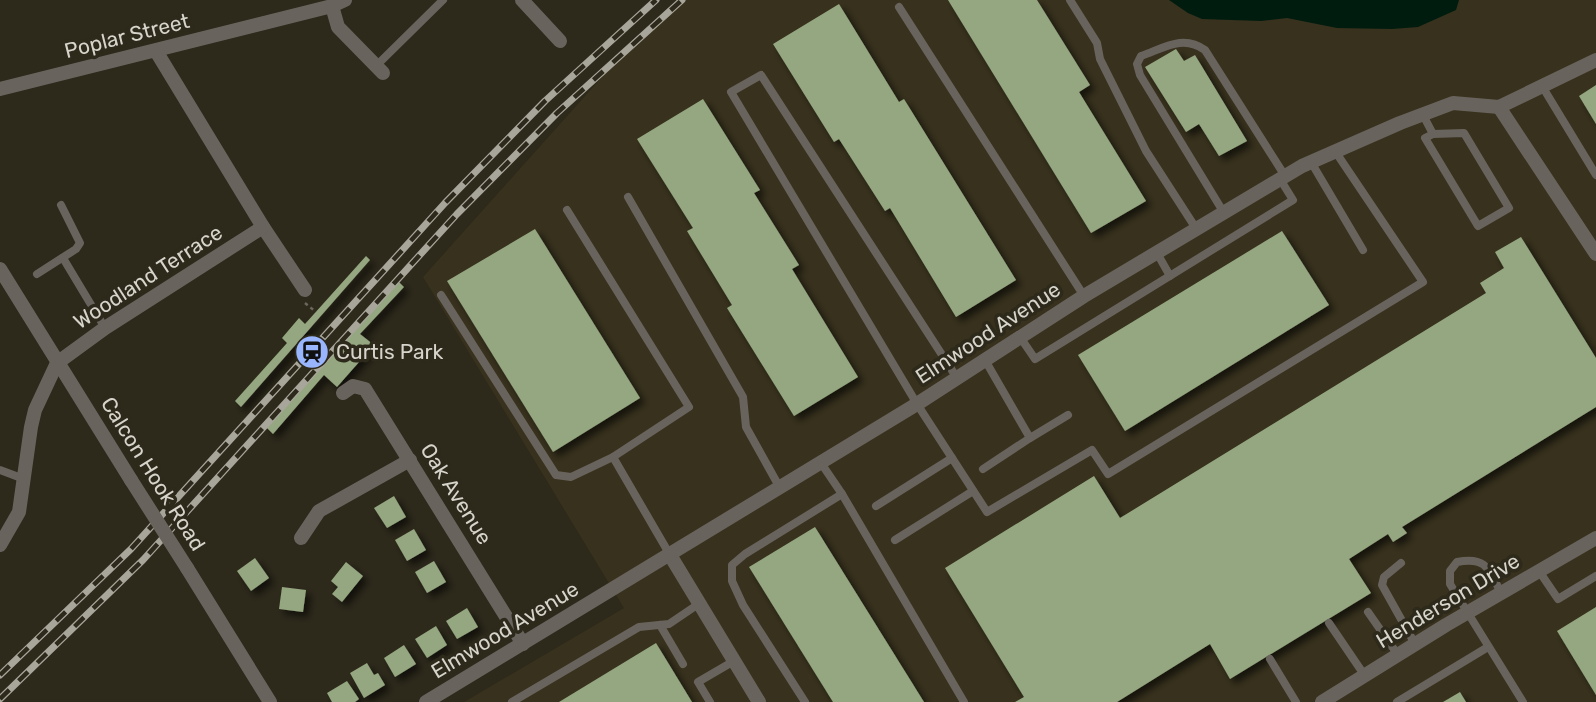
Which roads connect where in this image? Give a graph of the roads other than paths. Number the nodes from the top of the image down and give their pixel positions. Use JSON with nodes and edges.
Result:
{"nodes":[{"id":1,"x":443,"y":0,"type":"edge"},
{"id":2,"x":522,"y":0,"type":"edge"},
{"id":3,"x":1070,"y":0,"type":"edge"},
{"id":4,"x":338,"y":3,"type":"edge"},
{"id":5,"x":899,"y":7,"type":"dead end"},
{"id":6,"x":560,"y":41,"type":"dead end"},
{"id":7,"x":156,"y":51,"type":"junction"},
{"id":8,"x":1596,"y":60,"type":"edge"},
{"id":9,"x":379,"y":70,"type":"joint"},
{"id":10,"x":1542,"y":86,"type":"junction"},
{"id":11,"x":0,"y":89,"type":"edge"},
{"id":12,"x":1499,"y":107,"type":"junction"},
{"id":13,"x":1423,"y":115,"type":"junction"},
{"id":14,"x":1433,"y":134,"type":"junction"},
{"id":15,"x":1335,"y":151,"type":"junction"},
{"id":16,"x":1311,"y":162,"type":"junction"},
{"id":17,"x":1596,"y":175,"type":"edge"},
{"id":18,"x":1282,"y":178,"type":"junction"},
{"id":19,"x":628,"y":197,"type":"dead end"},
{"id":20,"x":61,"y":205,"type":"dead end"},
{"id":21,"x":567,"y":210,"type":"dead end"},
{"id":22,"x":1224,"y":213,"type":"junction"},
{"id":23,"x":263,"y":227,"type":"junction"},
{"id":24,"x":1197,"y":230,"type":"junction"},
{"id":25,"x":1363,"y":250,"type":"dead end"},
{"id":26,"x":1157,"y":253,"type":"junction"},
{"id":27,"x":1596,"y":254,"type":"edge"},
{"id":28,"x":63,"y":258,"type":"junction"},
{"id":29,"x":0,"y":269,"type":"edge"},
{"id":30,"x":37,"y":274,"type":"dead end"},
{"id":31,"x":1170,"y":276,"type":"junction"},
{"id":32,"x":304,"y":290,"type":"dead end"},
{"id":33,"x":441,"y":295,"type":"dead end"},
{"id":34,"x":1084,"y":296,"type":"junction"},
{"id":35,"x":105,"y":328,"type":"junction"},
{"id":36,"x":1020,"y":337,"type":"junction"},
{"id":37,"x":985,"y":360,"type":"junction"},
{"id":38,"x":57,"y":363,"type":"junction"},
{"id":39,"x":957,"y":378,"type":"junction"},
{"id":40,"x":343,"y":393,"type":"dead end"},
{"id":41,"x":916,"y":404,"type":"junction"},
{"id":42,"x":1068,"y":415,"type":"dead end"},
{"id":43,"x":1030,"y":438,"type":"junction"},
{"id":44,"x":613,"y":457,"type":"junction"},
{"id":45,"x":952,"y":458,"type":"junction"},
{"id":46,"x":410,"y":460,"type":"junction"},
{"id":47,"x":821,"y":463,"type":"junction"},
{"id":48,"x":983,"y":469,"type":"dead end"},
{"id":49,"x":0,"y":470,"type":"edge"},
{"id":50,"x":24,"y":479,"type":"junction"},
{"id":51,"x":780,"y":488,"type":"junction"},
{"id":52,"x":973,"y":491,"type":"junction"},
{"id":53,"x":842,"y":494,"type":"junction"},
{"id":54,"x":876,"y":506,"type":"dead end"},
{"id":55,"x":301,"y":538,"type":"dead end"},
{"id":56,"x":1596,"y":538,"type":"edge"},
{"id":57,"x":895,"y":540,"type":"dead end"},
{"id":58,"x":0,"y":545,"type":"edge"},
{"id":59,"x":670,"y":555,"type":"junction"},
{"id":60,"x":1401,"y":563,"type":"dead end"},
{"id":61,"x":1539,"y":571,"type":"junction"},
{"id":62,"x":1596,"y":576,"type":"edge"},
{"id":63,"x":1501,"y":593,"type":"junction"},
{"id":64,"x":700,"y":603,"type":"junction"},
{"id":65,"x":1368,"y":612,"type":"dead end"},
{"id":66,"x":1466,"y":613,"type":"junction"},
{"id":67,"x":1329,"y":623,"type":"dead end"},
{"id":68,"x":660,"y":625,"type":"junction"},
{"id":69,"x":523,"y":643,"type":"junction"},
{"id":70,"x":1415,"y":644,"type":"junction"},
{"id":71,"x":1488,"y":647,"type":"junction"},
{"id":72,"x":1398,"y":655,"type":"junction"},
{"id":73,"x":1270,"y":659,"type":"dead end"},
{"id":74,"x":734,"y":661,"type":"junction"},
{"id":75,"x":683,"y":664,"type":"dead end"},
{"id":76,"x":1366,"y":676,"type":"junction"},
{"id":77,"x":270,"y":702,"type":"edge"},
{"id":78,"x":425,"y":702,"type":"edge"},
{"id":79,"x":512,"y":702,"type":"edge"},
{"id":80,"x":710,"y":702,"type":"edge"},
{"id":81,"x":759,"y":702,"type":"edge"},
{"id":82,"x":805,"y":702,"type":"edge"},
{"id":83,"x":964,"y":702,"type":"edge"},
{"id":84,"x":1296,"y":702,"type":"edge"},
{"id":85,"x":1322,"y":702,"type":"edge"},
{"id":86,"x":1397,"y":702,"type":"edge"},
{"id":87,"x":1523,"y":702,"type":"edge"}],
"edges":[{"from":1,"to":9,"type":"lane"},
{"from":2,"to":6,"type":"street"},
{"from":3,"to":24,"type":"lane"},
{"from":4,"to":7,"type":"street","name":"Poplar Street"},
{"from":4,"to":9,"type":"street"},
{"from":5,"to":34,"type":"lane"},
{"from":7,"to":11,"type":"street","name":"Poplar Street"},
{"from":7,"to":23,"type":"street"},
{"from":8,"to":10,"type":"street"},
{"from":10,"to":12,"type":"street"},
{"from":10,"to":17,"type":"lane"},
{"from":12,"to":13,"type":"street","name":"Elmwood Avenue"},
{"from":12,"to":27,"type":"street"},
{"from":13,"to":14,"type":"lane"},
{"from":13,"to":15,"type":"street","name":"Elmwood Avenue"},
{"from":14,"to":14,"type":"lane"},
{"from":15,"to":16,"type":"street","name":"Elmwood Avenue"},
{"from":15,"to":52,"type":"lane"},
{"from":16,"to":18,"type":"street","name":"Elmwood Avenue"},
{"from":16,"to":25,"type":"lane"},
{"from":18,"to":22,"type":"street","name":"Elmwood Avenue"},
{"from":18,"to":22,"type":"lane"},
{"from":18,"to":31,"type":"lane"},
{"from":19,"to":51,"type":"lane"},
{"from":20,"to":28,"type":"lane"},
{"from":21,"to":44,"type":"lane"},
{"from":22,"to":24,"type":"street","name":"Elmwood Avenue"},
{"from":23,"to":32,"type":"street"},
{"from":23,"to":35,"type":"street","name":"Woodland Terrace"},
{"from":24,"to":26,"type":"street","name":"Elmwood Avenue"},
{"from":26,"to":31,"type":"lane"},
{"from":26,"to":34,"type":"street","name":"Elmwood Avenue"},
{"from":28,"to":30,"type":"lane"},
{"from":28,"to":35,"type":"lane"},
{"from":29,"to":38,"type":"street","name":"Calcon Hook Road"},
{"from":31,"to":36,"type":"lane"},
{"from":33,"to":44,"type":"lane"},
{"from":34,"to":36,"type":"street","name":"Elmwood Avenue"},
{"from":35,"to":38,"type":"street","name":"Woodland Terrace"},
{"from":36,"to":37,"type":"street","name":"Elmwood Avenue"},
{"from":37,"to":39,"type":"street","name":"Elmwood Avenue"},
{"from":37,"to":43,"type":"lane"},
{"from":38,"to":50,"type":"street"},
{"from":38,"to":77,"type":"street","name":"Calcon Hook Road","bridge":true},
{"from":39,"to":41,"type":"street","name":"Elmwood Avenue"},
{"from":39,"to":41,"type":"lane"},
{"from":40,"to":46,"type":"street","name":"Oak Avenue"},
{"from":41,"to":45,"type":"lane"},
{"from":41,"to":47,"type":"street","name":"Elmwood Avenue"},
{"from":42,"to":43,"type":"lane"},
{"from":43,"to":48,"type":"lane"},
{"from":44,"to":59,"type":"lane"},
{"from":45,"to":52,"type":"lane"},
{"from":45,"to":54,"type":"lane"},
{"from":46,"to":55,"type":"street"},
{"from":46,"to":69,"type":"street","name":"Oak Avenue"},
{"from":47,"to":51,"type":"street","name":"Elmwood Avenue"},
{"from":47,"to":53,"type":"lane"},
{"from":49,"to":50,"type":"lane"},
{"from":50,"to":58,"type":"street"},
{"from":51,"to":59,"type":"street","name":"Elmwood Avenue"},
{"from":52,"to":57,"type":"lane"},
{"from":53,"to":82,"type":"lane"},
{"from":53,"to":83,"type":"lane"},
{"from":56,"to":61,"type":"street","name":"Henderson Drive"},
{"from":59,"to":64,"type":"street"},
{"from":59,"to":69,"type":"street","name":"Elmwood Avenue"},
{"from":60,"to":70,"type":"lane"},
{"from":61,"to":62,"type":"lane"},
{"from":61,"to":63,"type":"street","name":"Henderson Drive"},
{"from":63,"to":66,"type":"street","name":"Henderson Drive"},
{"from":63,"to":66,"type":"lane"},
{"from":64,"to":68,"type":"lane"},
{"from":64,"to":74,"type":"street"},
{"from":65,"to":72,"type":"lane"},
{"from":66,"to":70,"type":"street","name":"Henderson Drive"},
{"from":66,"to":71,"type":"lane"},
{"from":67,"to":76,"type":"lane"},
{"from":68,"to":75,"type":"lane"},
{"from":68,"to":79,"type":"lane"},
{"from":69,"to":78,"type":"street","name":"Elmwood Avenue"},
{"from":70,"to":72,"type":"street","name":"Henderson Drive"},
{"from":71,"to":86,"type":"lane"},
{"from":71,"to":87,"type":"lane"},
{"from":72,"to":76,"type":"street","name":"Henderson Drive"},
{"from":73,"to":84,"type":"lane"},
{"from":74,"to":80,"type":"lane"},
{"from":74,"to":81,"type":"street"},
{"from":76,"to":85,"type":"street","name":"Henderson Drive"}]}
